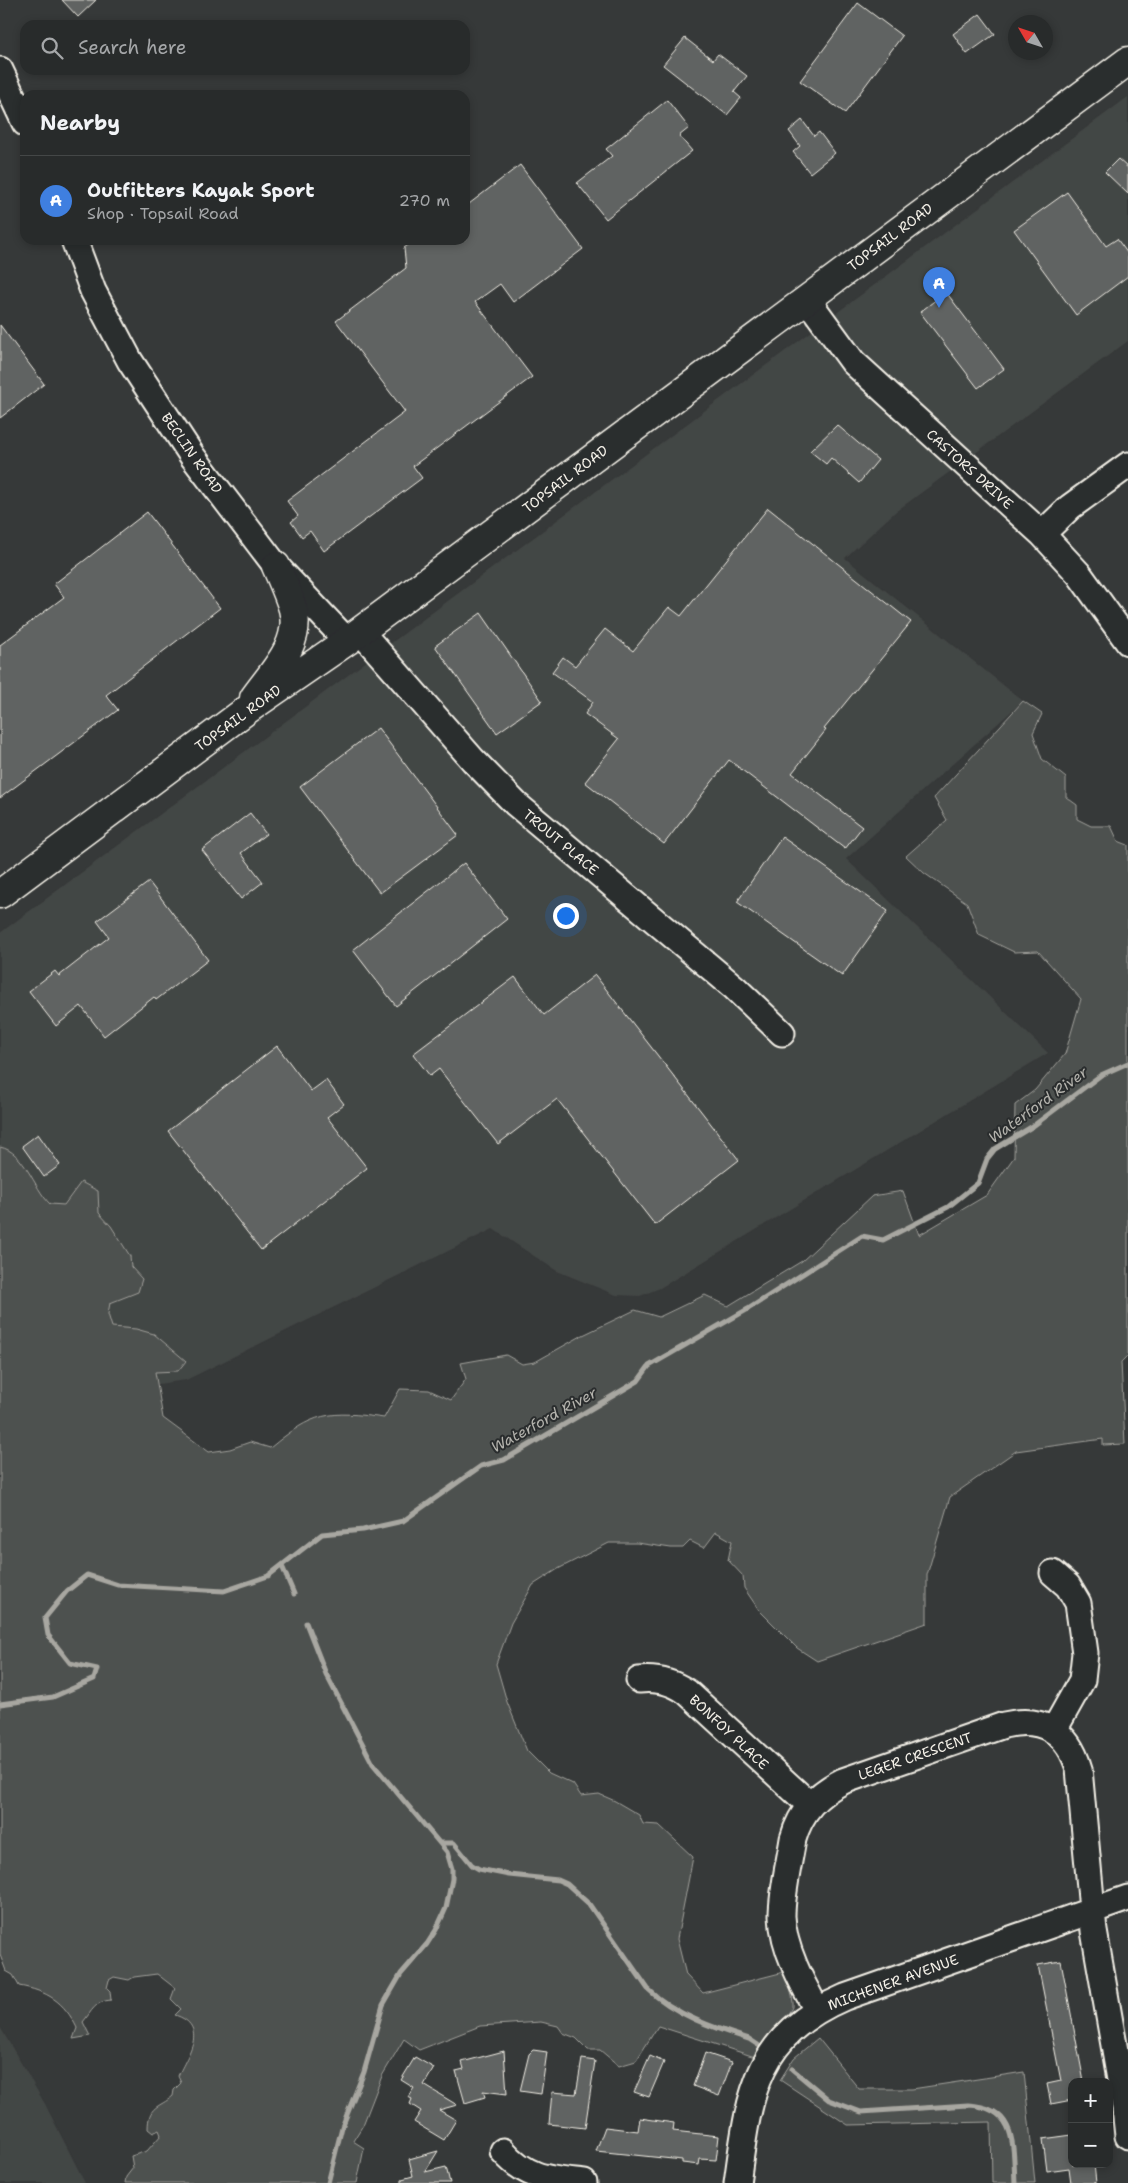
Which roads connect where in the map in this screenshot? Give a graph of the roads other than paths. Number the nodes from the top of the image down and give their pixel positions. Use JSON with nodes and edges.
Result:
{"nodes":[{"id":1,"x":1128,"y":61,"type":"edge"},
{"id":2,"x":0,"y":70,"type":"edge"},
{"id":3,"x":20,"y":112,"type":"edge"},
{"id":4,"x":76,"y":245,"type":"edge"},
{"id":5,"x":807,"y":299,"type":"junction"},
{"id":6,"x":1128,"y":465,"type":"edge"},
{"id":7,"x":1042,"y":534,"type":"junction"},
{"id":8,"x":276,"y":566,"type":"junction"},
{"id":9,"x":354,"y":636,"type":"junction"},
{"id":10,"x":1128,"y":642,"type":"edge"},
{"id":11,"x":244,"y":712,"type":"junction"},
{"id":12,"x":0,"y":894,"type":"edge"},
{"id":13,"x":782,"y":1033,"type":"dead end"},
{"id":14,"x":1054,"y":1573,"type":"dead end"},
{"id":15,"x":639,"y":1680,"type":"dead end"},
{"id":16,"x":1054,"y":1730,"type":"junction"},
{"id":17,"x":810,"y":1805,"type":"junction"},
{"id":18,"x":1128,"y":1898,"type":"edge"},
{"id":19,"x":1091,"y":1910,"type":"junction"},
{"id":20,"x":817,"y":2010,"type":"junction"},
{"id":21,"x":1127,"y":2108,"type":"edge"},
{"id":22,"x":1128,"y":2136,"type":"edge"},
{"id":23,"x":503,"y":2151,"type":"dead end"},
{"id":24,"x":584,"y":2183,"type":"edge"},
{"id":25,"x":737,"y":2183,"type":"edge"}],
"edges":[{"from":1,"to":5,"type":"main road","name":"TOPSAIL ROAD"},
{"from":2,"to":3,"type":"street"},
{"from":4,"to":8,"type":"street","name":"BECLIN ROAD"},
{"from":5,"to":7,"type":"street","name":"CASTORS DRIVE"},
{"from":5,"to":9,"type":"main road","name":"TOPSAIL ROAD"},
{"from":6,"to":7,"type":"street"},
{"from":7,"to":10,"type":"street","name":"CASTORS DRIVE"},
{"from":8,"to":9,"type":"street","name":"BECLIN ROAD"},
{"from":8,"to":11,"type":"main road"},
{"from":9,"to":11,"type":"main road","name":"TOPSAIL ROAD"},
{"from":9,"to":13,"type":"street","name":"TROUT PLACE"},
{"from":11,"to":12,"type":"main road","name":"TOPSAIL ROAD"},
{"from":14,"to":16,"type":"street"},
{"from":15,"to":17,"type":"street","name":"BONFOY PLACE"},
{"from":16,"to":17,"type":"street","name":"LEGER CRESCENT"},
{"from":16,"to":19,"type":"street"},
{"from":17,"to":20,"type":"street","name":"LEGER CRESCENT"},
{"from":18,"to":19,"type":"street","name":"MICHENER AVENUE"},
{"from":19,"to":20,"type":"street","name":"MICHENER AVENUE"},
{"from":19,"to":21,"type":"street"},
{"from":20,"to":25,"type":"street","name":"MICHENER AVENUE"},
{"from":21,"to":22,"type":"street"},
{"from":23,"to":24,"type":"street"}]}
